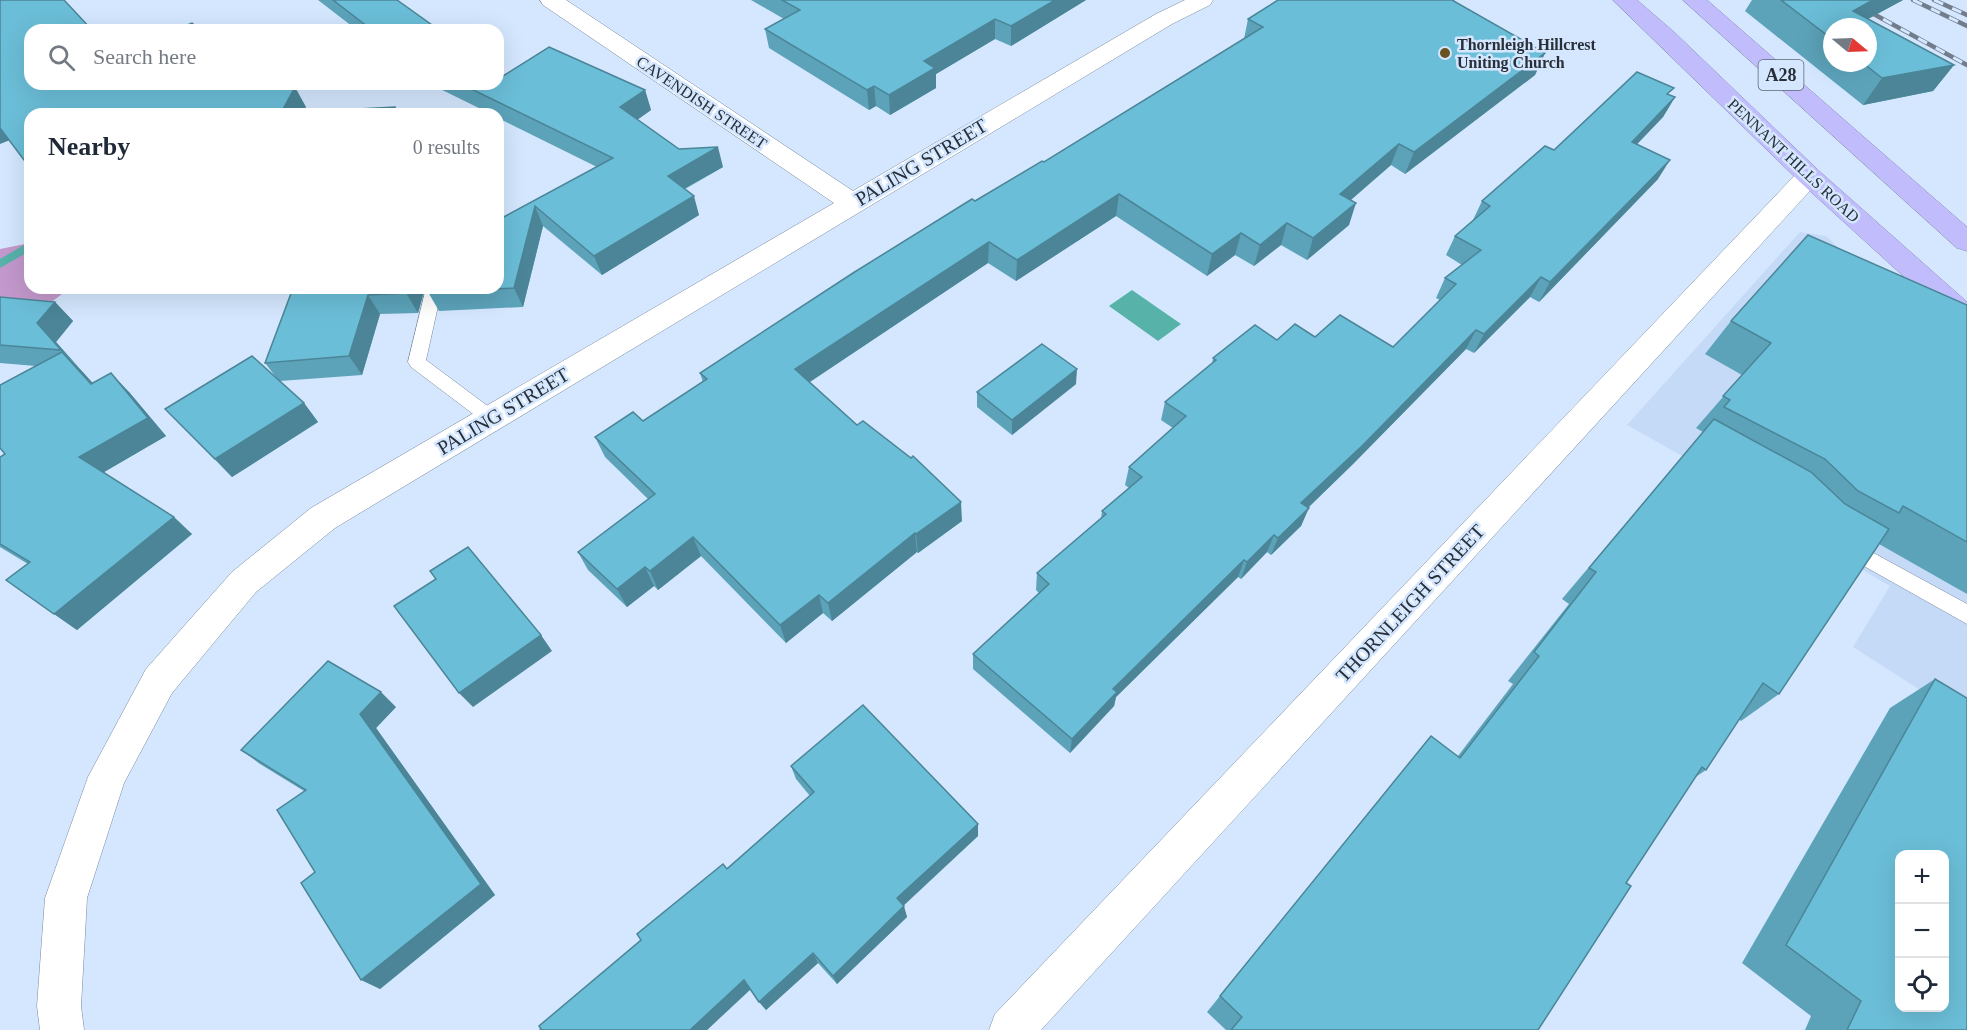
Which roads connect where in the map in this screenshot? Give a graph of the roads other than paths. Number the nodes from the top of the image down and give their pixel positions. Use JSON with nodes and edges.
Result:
{"nodes":[{"id":1,"x":551,"y":0,"type":"edge"},
{"id":2,"x":1202,"y":0,"type":"edge"},
{"id":3,"x":1624,"y":0,"type":"edge"},
{"id":4,"x":1686,"y":9,"type":"edge"},
{"id":5,"x":1746,"y":115,"type":"junction"},
{"id":6,"x":1809,"y":176,"type":"junction"},
{"id":7,"x":852,"y":203,"type":"junction"},
{"id":8,"x":1967,"y":242,"type":"edge"},
{"id":9,"x":433,"y":294,"type":"edge"},
{"id":10,"x":1967,"y":318,"type":"edge"},
{"id":11,"x":490,"y":418,"type":"junction"},
{"id":12,"x":1826,"y":535,"type":"edge"},
{"id":13,"x":1967,"y":615,"type":"edge"},
{"id":14,"x":62,"y":1030,"type":"edge"},
{"id":15,"x":1011,"y":1030,"type":"edge"}],
"edges":[{"from":1,"to":7,"type":"street","name":"CAVENDISH STREET"},
{"from":2,"to":7,"type":"street","name":"PALING STREET"},
{"from":3,"to":5,"type":"highway","name":"PENNANT HILLS ROAD","number":"A28"},
{"from":4,"to":5,"type":"highway"},
{"from":4,"to":8,"type":"highway","number":"A28"},
{"from":5,"to":6,"type":"highway","name":"PENNANT HILLS ROAD","number":"A28"},
{"from":6,"to":10,"type":"highway","name":"PENNANT HILLS ROAD","number":"A28"},
{"from":6,"to":15,"type":"street","name":"THORNLEIGH STREET"},
{"from":7,"to":11,"type":"street","name":"PALING STREET"},
{"from":9,"to":11,"type":"lane"},
{"from":11,"to":14,"type":"street","name":"PALING STREET"},
{"from":12,"to":13,"type":"lane"}]}
